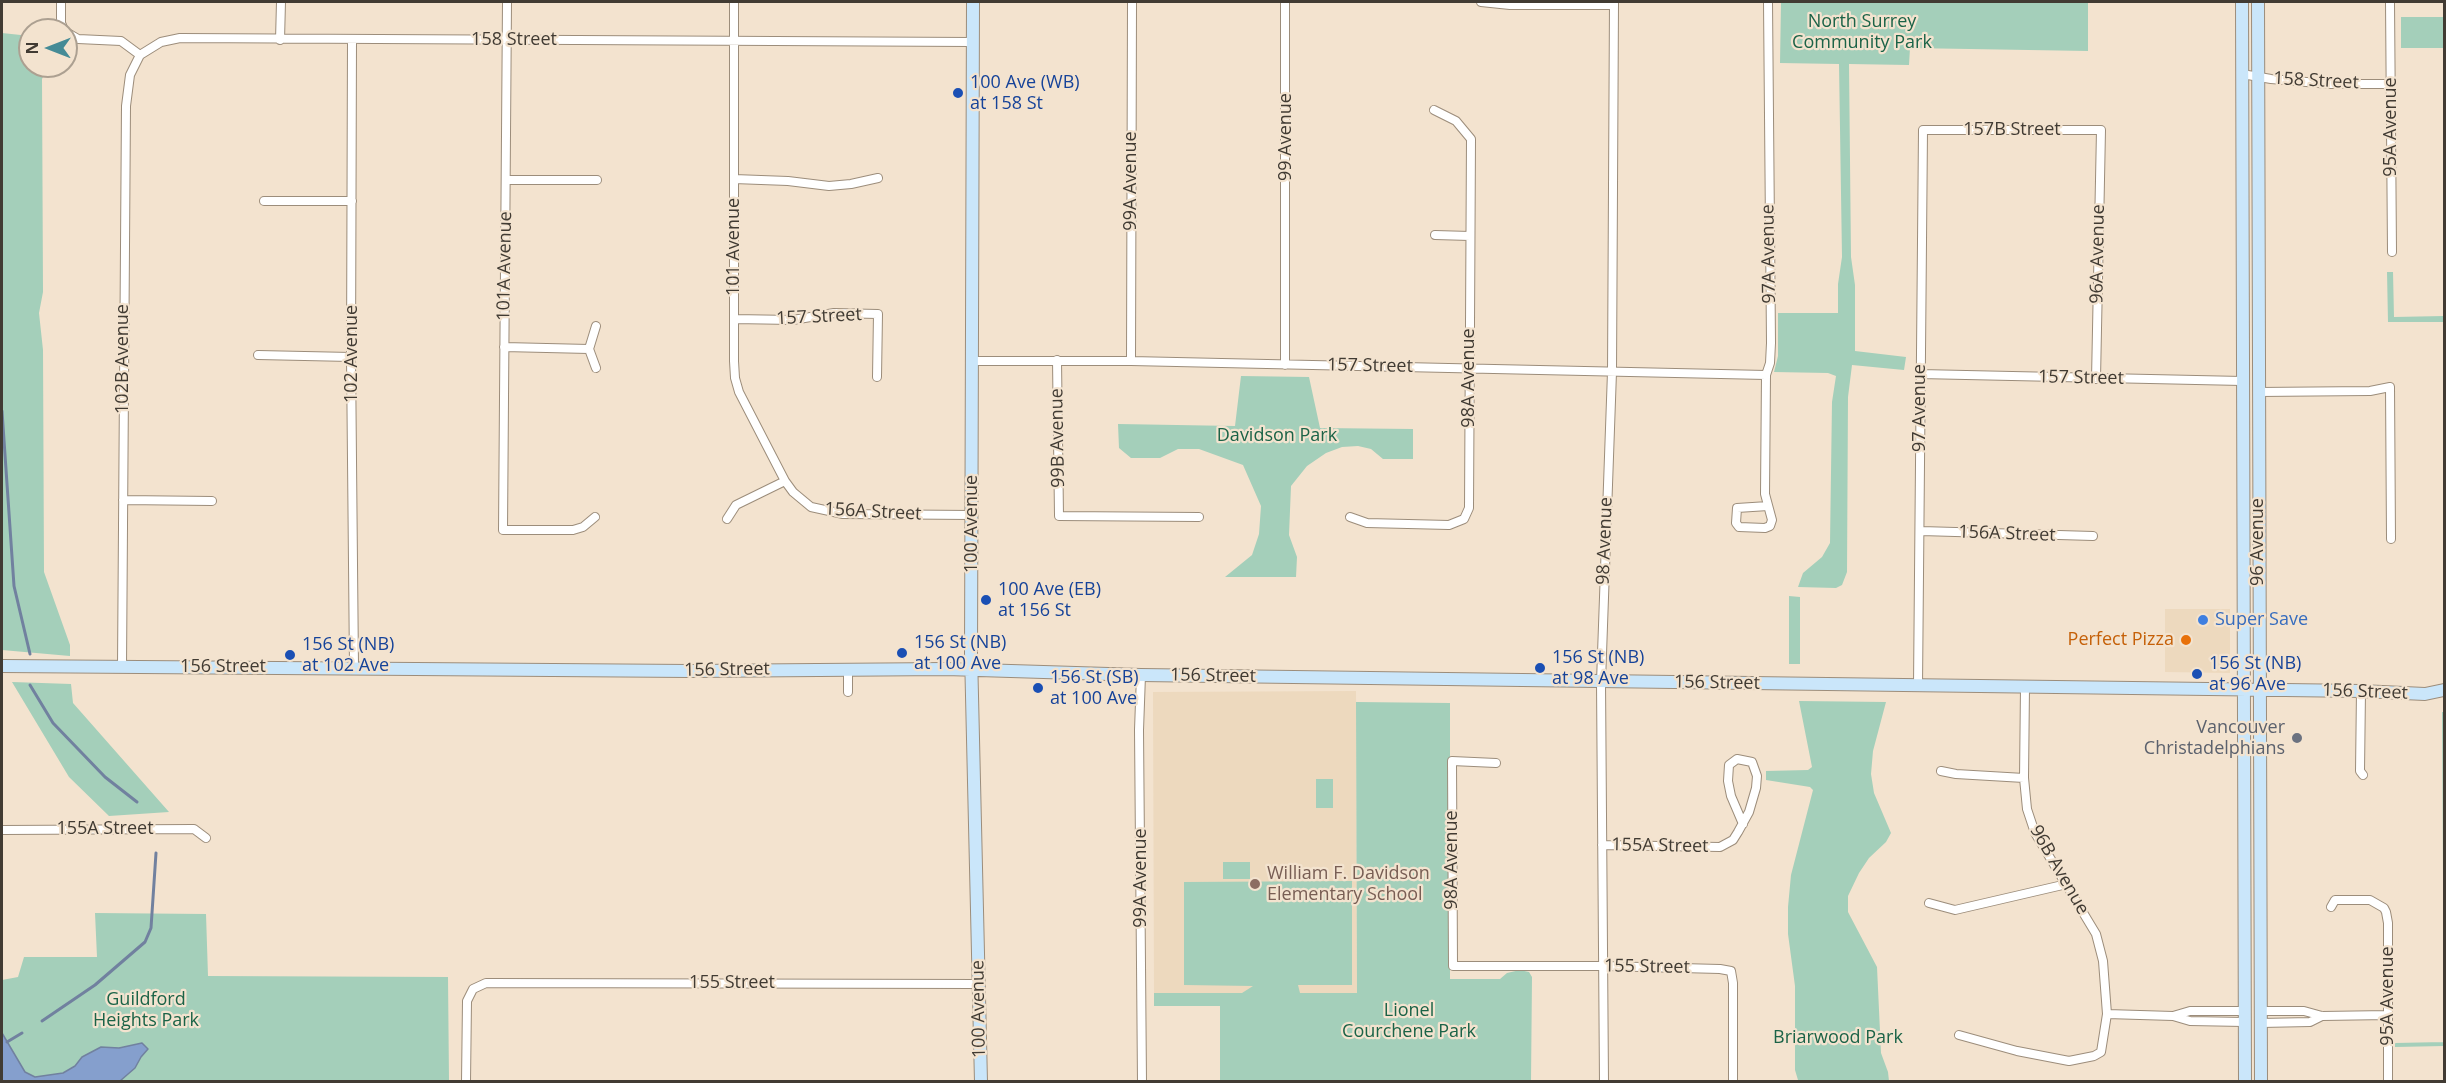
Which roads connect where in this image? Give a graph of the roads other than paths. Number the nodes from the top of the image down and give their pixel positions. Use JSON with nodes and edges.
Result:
{"nodes":[{"id":1,"x":61,"y":2,"type":"edge"},
{"id":2,"x":280,"y":2,"type":"edge"},
{"id":3,"x":507,"y":2,"type":"edge"},
{"id":4,"x":734,"y":2,"type":"edge"},
{"id":5,"x":973,"y":2,"type":"edge"},
{"id":6,"x":1132,"y":2,"type":"edge"},
{"id":7,"x":1285,"y":2,"type":"edge"},
{"id":8,"x":1481,"y":2,"type":"edge"},
{"id":9,"x":1767,"y":2,"type":"edge"},
{"id":10,"x":2242,"y":2,"type":"edge"},
{"id":11,"x":2258,"y":2,"type":"edge"},
{"id":12,"x":2390,"y":2,"type":"edge"},
{"id":13,"x":1614,"y":3,"type":"edge"},
{"id":14,"x":61,"y":18,"type":"edge"},
{"id":15,"x":78,"y":39,"type":"edge"},
{"id":16,"x":280,"y":40,"type":"junction"},
{"id":17,"x":352,"y":40,"type":"junction"},
{"id":18,"x":507,"y":40,"type":"junction"},
{"id":19,"x":734,"y":40,"type":"junction"},
{"id":20,"x":972,"y":42,"type":"junction"},
{"id":21,"x":140,"y":55,"type":"junction"},
{"id":22,"x":2242,"y":74,"type":"junction"},
{"id":23,"x":2258,"y":77,"type":"junction"},
{"id":24,"x":2390,"y":84,"type":"junction"},
{"id":25,"x":1434,"y":110,"type":"dead end"},
{"id":26,"x":1923,"y":130,"type":"joint"},
{"id":27,"x":2101,"y":130,"type":"joint"},
{"id":28,"x":878,"y":178,"type":"dead end"},
{"id":29,"x":734,"y":179,"type":"junction"},
{"id":30,"x":507,"y":180,"type":"junction"},
{"id":31,"x":597,"y":180,"type":"dead end"},
{"id":32,"x":264,"y":201,"type":"dead end"},
{"id":33,"x":352,"y":201,"type":"junction"},
{"id":34,"x":1435,"y":235,"type":"dead end"},
{"id":35,"x":1470,"y":236,"type":"junction"},
{"id":36,"x":2392,"y":252,"type":"dead end"},
{"id":37,"x":2243,"y":303,"type":"junction"},
{"id":38,"x":734,"y":319,"type":"junction"},
{"id":39,"x":596,"y":326,"type":"dead end"},
{"id":40,"x":504,"y":347,"type":"junction"},
{"id":41,"x":589,"y":349,"type":"junction"},
{"id":42,"x":258,"y":355,"type":"dead end"},
{"id":43,"x":351,"y":357,"type":"junction"},
{"id":44,"x":1057,"y":360,"type":"junction"},
{"id":45,"x":973,"y":361,"type":"junction"},
{"id":46,"x":1131,"y":361,"type":"junction"},
{"id":47,"x":1286,"y":365,"type":"junction"},
{"id":48,"x":596,"y":368,"type":"dead end"},
{"id":49,"x":1468,"y":368,"type":"junction"},
{"id":50,"x":1612,"y":372,"type":"junction"},
{"id":51,"x":1920,"y":374,"type":"junction"},
{"id":52,"x":1766,"y":375,"type":"junction"},
{"id":53,"x":877,"y":377,"type":"dead end"},
{"id":54,"x":2096,"y":379,"type":"junction"},
{"id":55,"x":2242,"y":381,"type":"junction"},
{"id":56,"x":2258,"y":392,"type":"junction"},
{"id":57,"x":785,"y":481,"type":"junction"},
{"id":58,"x":123,"y":500,"type":"junction"},
{"id":59,"x":212,"y":501,"type":"dead end"},
{"id":60,"x":1768,"y":506,"type":"junction"},
{"id":61,"x":972,"y":515,"type":"junction"},
{"id":62,"x":595,"y":517,"type":"dead end"},
{"id":63,"x":1350,"y":517,"type":"dead end"},
{"id":64,"x":1199,"y":518,"type":"dead end"},
{"id":65,"x":727,"y":519,"type":"dead end"},
{"id":66,"x":1921,"y":531,"type":"junction"},
{"id":67,"x":2094,"y":536,"type":"dead end"},
{"id":68,"x":2391,"y":539,"type":"dead end"},
{"id":69,"x":2,"y":666,"type":"edge"},
{"id":70,"x":122,"y":666,"type":"junction"},
{"id":71,"x":354,"y":668,"type":"junction"},
{"id":72,"x":848,"y":669,"type":"junction"},
{"id":73,"x":972,"y":671,"type":"junction"},
{"id":74,"x":1142,"y":675,"type":"junction"},
{"id":75,"x":1600,"y":682,"type":"junction"},
{"id":76,"x":1918,"y":686,"type":"junction"},
{"id":77,"x":2025,"y":687,"type":"junction"},
{"id":78,"x":2243,"y":690,"type":"junction"},
{"id":79,"x":2259,"y":690,"type":"junction"},
{"id":80,"x":2445,"y":690,"type":"edge"},
{"id":81,"x":2361,"y":691,"type":"junction"},
{"id":82,"x":848,"y":692,"type":"dead end"},
{"id":83,"x":2425,"y":694,"type":"junction"},
{"id":84,"x":2445,"y":701,"type":"edge"},
{"id":85,"x":1496,"y":762,"type":"dead end"},
{"id":86,"x":1941,"y":771,"type":"dead end"},
{"id":87,"x":2363,"y":775,"type":"dead end"},
{"id":88,"x":2024,"y":778,"type":"junction"},
{"id":89,"x":1743,"y":824,"type":"junction"},
{"id":90,"x":2,"y":830,"type":"edge"},
{"id":91,"x":206,"y":838,"type":"dead end"},
{"id":92,"x":1602,"y":845,"type":"junction"},
{"id":93,"x":2067,"y":884,"type":"junction"},
{"id":94,"x":1929,"y":903,"type":"dead end"},
{"id":95,"x":2331,"y":907,"type":"dead end"},
{"id":96,"x":1453,"y":966,"type":"joint"},
{"id":97,"x":1603,"y":966,"type":"junction"},
{"id":98,"x":978,"y":984,"type":"junction"},
{"id":99,"x":2107,"y":1014,"type":"junction"},
{"id":100,"x":2388,"y":1015,"type":"junction"},
{"id":101,"x":2244,"y":1017,"type":"junction"},
{"id":102,"x":2261,"y":1021,"type":"junction"},
{"id":103,"x":1959,"y":1035,"type":"dead end"},
{"id":104,"x":466,"y":1082,"type":"edge"},
{"id":105,"x":981,"y":1082,"type":"edge"},
{"id":106,"x":1142,"y":1082,"type":"edge"},
{"id":107,"x":1604,"y":1082,"type":"edge"},
{"id":108,"x":1733,"y":1082,"type":"edge"},
{"id":109,"x":2245,"y":1082,"type":"edge"},
{"id":110,"x":2261,"y":1082,"type":"edge"},
{"id":111,"x":2388,"y":1082,"type":"edge"}],
"edges":[{"from":1,"to":14,"type":"street"},
{"from":2,"to":16,"type":"street"},
{"from":3,"to":18,"type":"street","name":"101A Avenue"},
{"from":4,"to":19,"type":"street","name":"101 Avenue"},
{"from":5,"to":20,"type":"main road","name":"100 Avenue"},
{"from":6,"to":46,"type":"street","name":"99A Avenue"},
{"from":7,"to":47,"type":"street","name":"99 Avenue"},
{"from":8,"to":13,"type":"street"},
{"from":9,"to":52,"type":"street","name":"97A Avenue"},
{"from":10,"to":22,"type":"main road","name":"96 Avenue"},
{"from":11,"to":23,"type":"main road","name":"96 Avenue"},
{"from":12,"to":24,"type":"street","name":"95A Avenue"},
{"from":13,"to":50,"type":"street","name":"98 Avenue"},
{"from":15,"to":21,"type":"street"},
{"from":16,"to":17,"type":"street","name":"158 Street"},
{"from":16,"to":21,"type":"street","name":"158 Street"},
{"from":17,"to":18,"type":"street","name":"158 Street"},
{"from":17,"to":33,"type":"street","name":"102 Avenue"},
{"from":18,"to":19,"type":"street","name":"158 Street"},
{"from":18,"to":30,"type":"street","name":"101A Avenue"},
{"from":19,"to":20,"type":"street","name":"158 Street"},
{"from":19,"to":29,"type":"street","name":"101 Avenue"},
{"from":20,"to":45,"type":"main road","name":"100 Avenue"},
{"from":21,"to":58,"type":"street","name":"102B Avenue"},
{"from":22,"to":23,"type":"street","name":"158 Street"},
{"from":22,"to":37,"type":"main road","name":"96 Avenue"},
{"from":23,"to":24,"type":"street","name":"158 Street"},
{"from":23,"to":56,"type":"main road","name":"96 Avenue"},
{"from":24,"to":36,"type":"street","name":"95A Avenue"},
{"from":25,"to":35,"type":"street","name":"98A Avenue"},
{"from":26,"to":27,"type":"street","name":"157B Street"},
{"from":26,"to":51,"type":"street","name":"97 Avenue"},
{"from":27,"to":54,"type":"street","name":"96A Avenue"},
{"from":28,"to":29,"type":"street"},
{"from":29,"to":38,"type":"street","name":"101 Avenue"},
{"from":30,"to":31,"type":"street"},
{"from":30,"to":40,"type":"street","name":"101A Avenue"},
{"from":32,"to":33,"type":"street"},
{"from":33,"to":43,"type":"street","name":"102 Avenue"},
{"from":34,"to":35,"type":"street"},
{"from":35,"to":49,"type":"street","name":"98A Avenue"},
{"from":37,"to":55,"type":"main road","name":"96 Avenue"},
{"from":37,"to":56,"type":"main road"},
{"from":38,"to":53,"type":"street","name":"157 Street"},
{"from":38,"to":57,"type":"street","name":"101 Avenue"},
{"from":39,"to":41,"type":"street"},
{"from":40,"to":41,"type":"street"},
{"from":40,"to":62,"type":"street","name":"101A Avenue"},
{"from":41,"to":48,"type":"street"},
{"from":42,"to":43,"type":"street"},
{"from":43,"to":71,"type":"street","name":"102 Avenue"},
{"from":44,"to":45,"type":"street","name":"157 Street"},
{"from":44,"to":46,"type":"street","name":"157 Street"},
{"from":44,"to":64,"type":"street","name":"99B Avenue"},
{"from":45,"to":61,"type":"main road","name":"100 Avenue"},
{"from":46,"to":47,"type":"street","name":"157 Street"},
{"from":47,"to":49,"type":"street","name":"157 Street"},
{"from":49,"to":50,"type":"street","name":"157 Street"},
{"from":49,"to":63,"type":"street","name":"98A Avenue"},
{"from":50,"to":52,"type":"street","name":"157 Street"},
{"from":50,"to":75,"type":"street","name":"98 Avenue"},
{"from":51,"to":54,"type":"street","name":"157 Street"},
{"from":51,"to":66,"type":"street","name":"97 Avenue"},
{"from":52,"to":60,"type":"street","name":"97A Avenue"},
{"from":54,"to":55,"type":"street","name":"157 Street"},
{"from":55,"to":78,"type":"main road","name":"96 Avenue"},
{"from":56,"to":68,"type":"street"},
{"from":56,"to":79,"type":"main road","name":"96 Avenue"},
{"from":57,"to":61,"type":"street","name":"156A Street"},
{"from":57,"to":65,"type":"street"},
{"from":58,"to":59,"type":"street"},
{"from":58,"to":70,"type":"street","name":"102B Avenue"},
{"from":60,"to":60,"type":"street","name":"97A Avenue"},
{"from":61,"to":73,"type":"main road","name":"100 Avenue"},
{"from":66,"to":67,"type":"street","name":"156A Street"},
{"from":66,"to":76,"type":"street","name":"97 Avenue"},
{"from":69,"to":70,"type":"main road","name":"156 Street"},
{"from":70,"to":71,"type":"main road","name":"156 Street"},
{"from":71,"to":72,"type":"main road","name":"156 Street"},
{"from":72,"to":73,"type":"main road","name":"156 Street"},
{"from":72,"to":82,"type":"street"},
{"from":73,"to":74,"type":"main road","name":"156 Street"},
{"from":73,"to":98,"type":"main road","name":"100 Avenue"},
{"from":74,"to":75,"type":"main road","name":"156 Street"},
{"from":74,"to":106,"type":"street","name":"99A Avenue"},
{"from":75,"to":76,"type":"main road","name":"156 Street"},
{"from":75,"to":92,"type":"street","name":"98 Avenue"},
{"from":76,"to":77,"type":"main road","name":"156 Street"},
{"from":77,"to":78,"type":"main road","name":"156 Street"},
{"from":77,"to":88,"type":"street","name":"96B Avenue"},
{"from":78,"to":79,"type":"main road","name":"156 Street"},
{"from":78,"to":101,"type":"main road","name":"96 Avenue"},
{"from":79,"to":81,"type":"main road","name":"156 Street"},
{"from":79,"to":102,"type":"main road","name":"96 Avenue"},
{"from":80,"to":83,"type":"main road","name":"156 Street"},
{"from":81,"to":83,"type":"main road","name":"156 Street"},
{"from":81,"to":87,"type":"street"},
{"from":83,"to":84,"type":"main road","name":"156 Street"},
{"from":85,"to":96,"type":"street","name":"98A Avenue"},
{"from":86,"to":88,"type":"street"},
{"from":88,"to":93,"type":"street","name":"96B Avenue"},
{"from":89,"to":89,"type":"street","name":"155A Street"},
{"from":89,"to":92,"type":"street","name":"155A Street"},
{"from":90,"to":91,"type":"street","name":"155A Street"},
{"from":92,"to":97,"type":"street","name":"98 Avenue"},
{"from":93,"to":94,"type":"street"},
{"from":93,"to":99,"type":"street","name":"96B Avenue"},
{"from":95,"to":100,"type":"street","name":"95A Avenue"},
{"from":96,"to":97,"type":"street","name":"155 Street"},
{"from":97,"to":107,"type":"street","name":"98 Avenue"},
{"from":97,"to":108,"type":"street","name":"155 Street"},
{"from":98,"to":104,"type":"street","name":"155 Street"},
{"from":98,"to":105,"type":"main road","name":"100 Avenue"},
{"from":99,"to":101,"type":"street"},
{"from":99,"to":103,"type":"street"},
{"from":100,"to":102,"type":"street"},
{"from":100,"to":111,"type":"street","name":"95A Avenue"},
{"from":101,"to":102,"type":"main road"},
{"from":101,"to":109,"type":"main road","name":"96 Avenue"},
{"from":102,"to":110,"type":"main road","name":"96 Avenue"}]}
